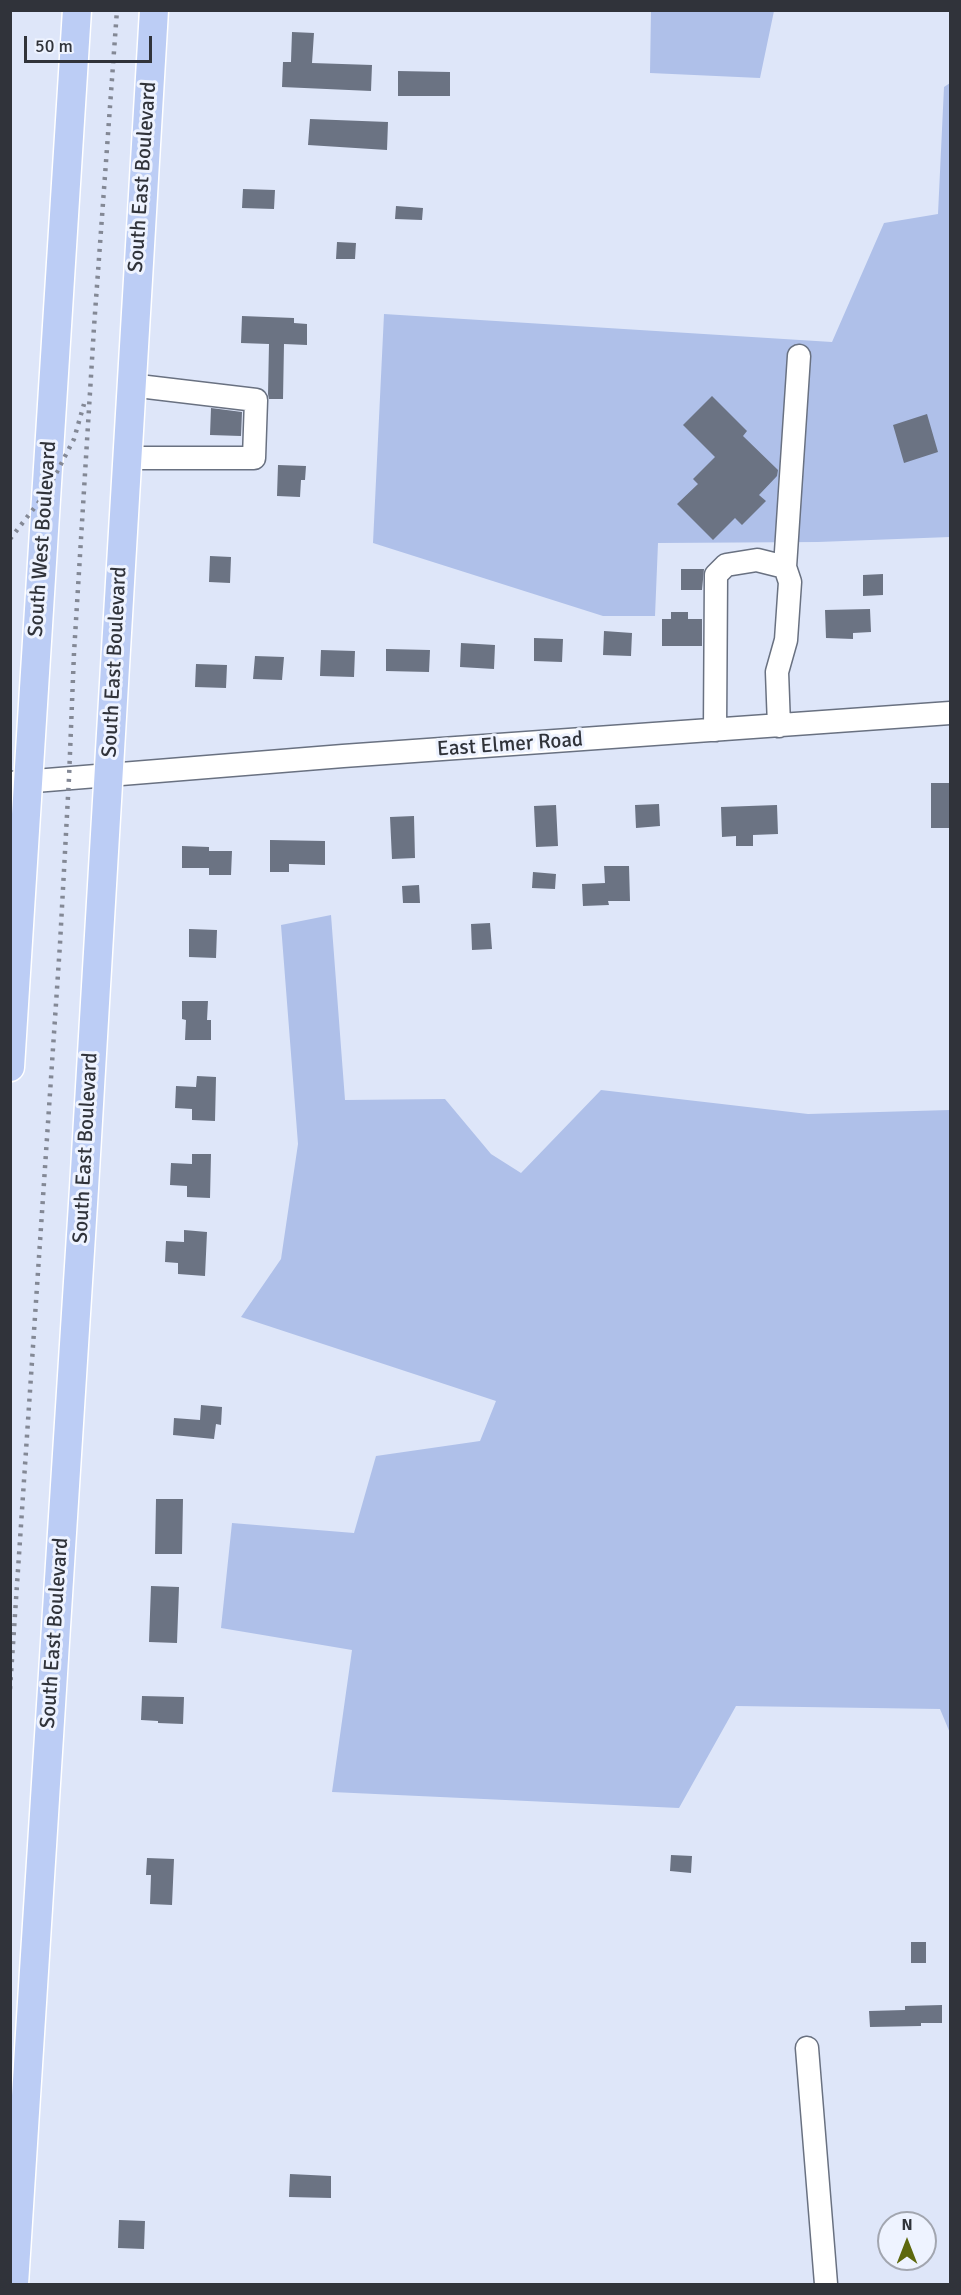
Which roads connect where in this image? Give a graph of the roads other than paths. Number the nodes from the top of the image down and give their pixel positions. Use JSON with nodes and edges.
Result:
{"nodes":[{"id":1,"x":77,"y":10,"type":"edge"},
{"id":2,"x":153,"y":10,"type":"edge"},
{"id":3,"x":799,"y":356,"type":"dead end"},
{"id":4,"x":130,"y":385,"type":"junction"},
{"id":5,"x":126,"y":458,"type":"junction"},
{"id":6,"x":785,"y":567,"type":"junction"},
{"id":7,"x":951,"y":713,"type":"edge"},
{"id":8,"x":779,"y":726,"type":"junction"},
{"id":9,"x":715,"y":730,"type":"junction"},
{"id":10,"x":108,"y":775,"type":"junction"},
{"id":11,"x":19,"y":782,"type":"edge"},
{"id":12,"x":14,"y":955,"type":"edge"},
{"id":13,"x":10,"y":1067,"type":"edge"},
{"id":14,"x":807,"y":2048,"type":"dead end"},
{"id":15,"x":14,"y":2284,"type":"edge"},
{"id":16,"x":826,"y":2284,"type":"edge"}],
"edges":[{"from":1,"to":11,"type":"main road","name":"South West Boulevard"},
{"from":2,"to":4,"type":"main road","name":"South East Boulevard"},
{"from":3,"to":6,"type":"street"},
{"from":4,"to":5,"type":"main road","name":"South East Boulevard"},
{"from":4,"to":5,"type":"street"},
{"from":5,"to":10,"type":"main road","name":"South East Boulevard"},
{"from":6,"to":8,"type":"street"},
{"from":6,"to":9,"type":"street"},
{"from":7,"to":8,"type":"street","name":"East Elmer Road"},
{"from":8,"to":9,"type":"street","name":"East Elmer Road"},
{"from":9,"to":10,"type":"street","name":"East Elmer Road"},
{"from":10,"to":11,"type":"street","name":"East Elmer Road"},
{"from":10,"to":15,"type":"main road","name":"South East Boulevard"},
{"from":11,"to":12,"type":"main road","name":"South West Boulevard"},
{"from":12,"to":13,"type":"main road","name":"South West Boulevard"},
{"from":14,"to":16,"type":"street"}]}
